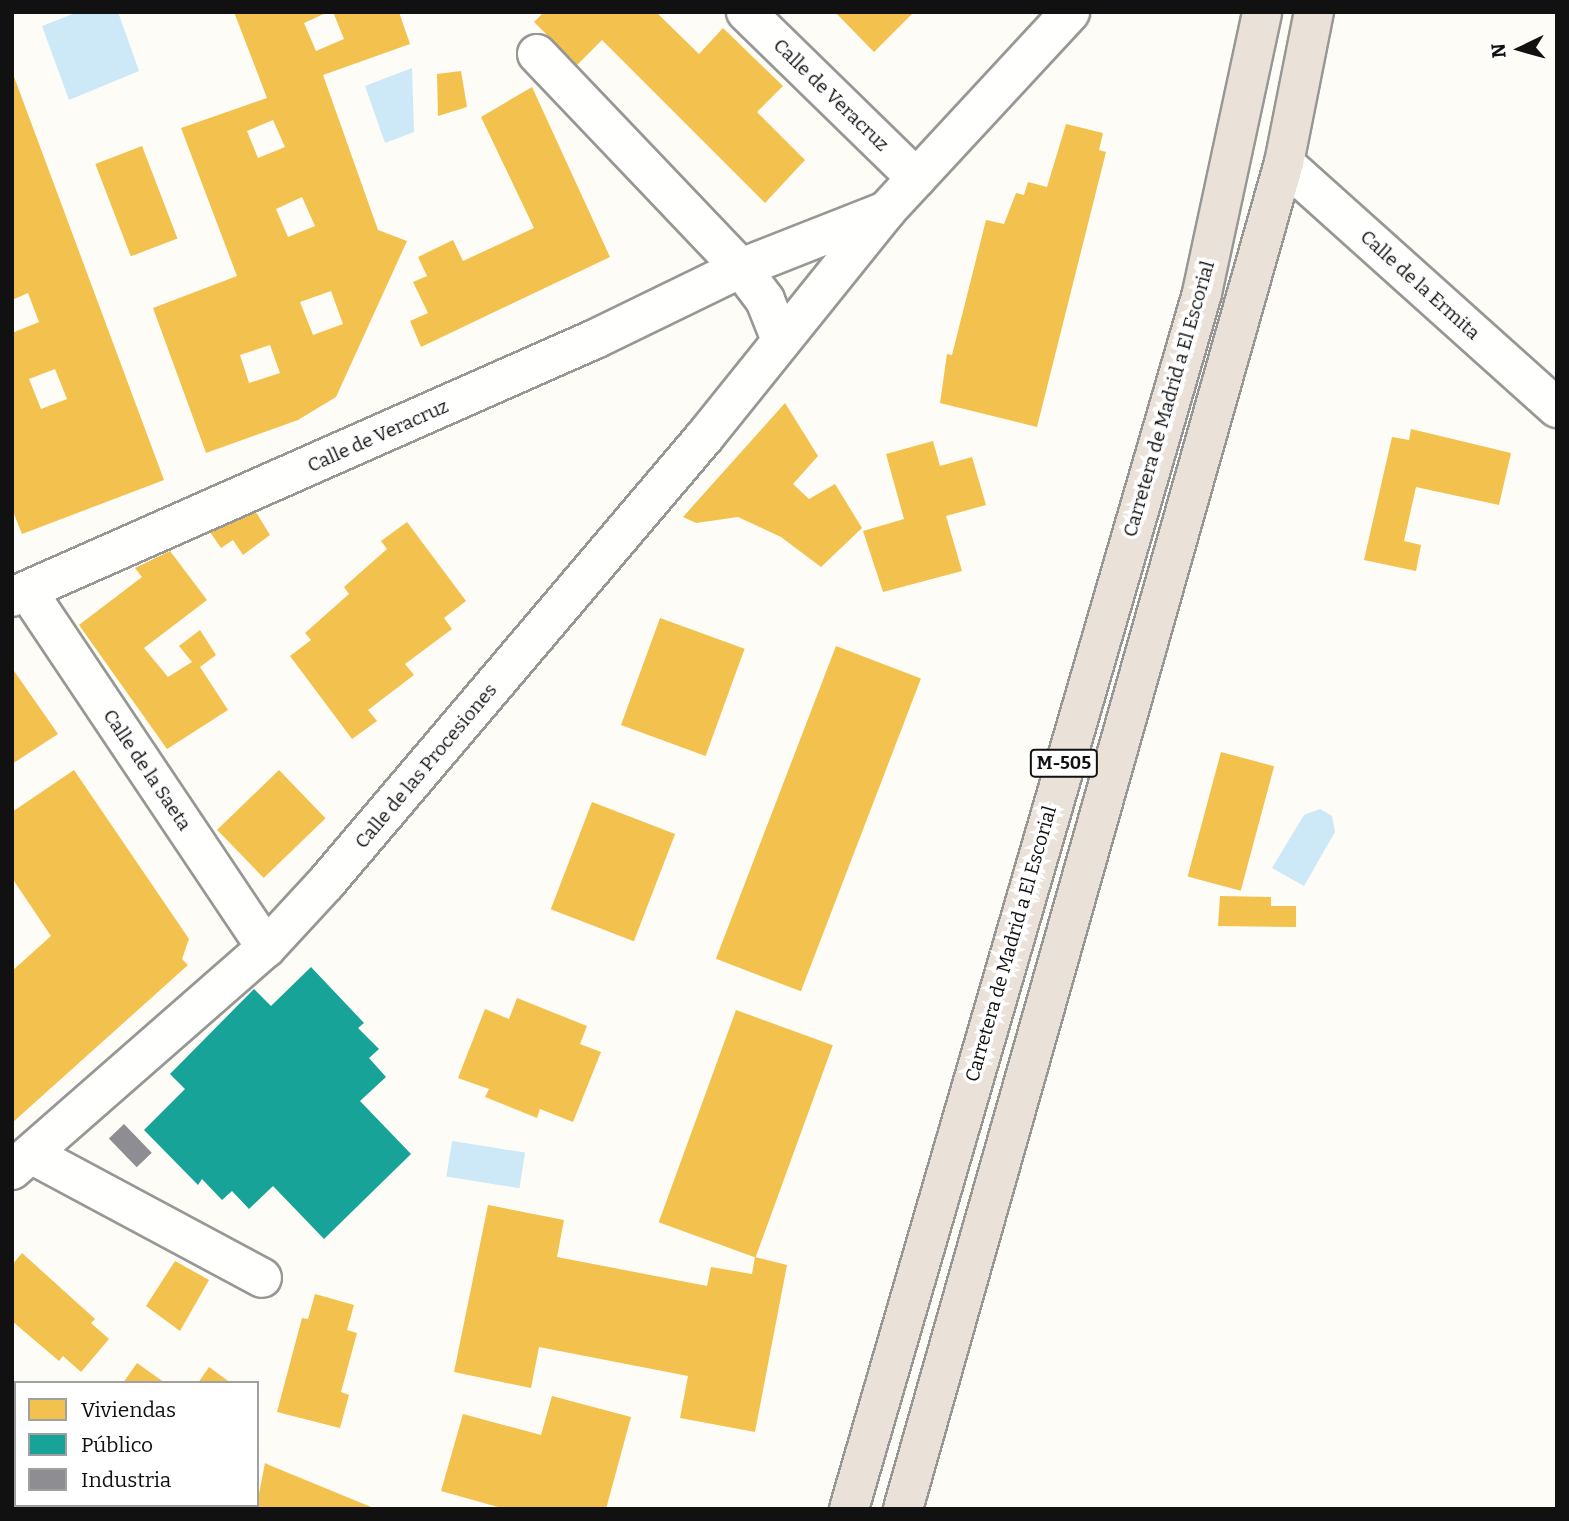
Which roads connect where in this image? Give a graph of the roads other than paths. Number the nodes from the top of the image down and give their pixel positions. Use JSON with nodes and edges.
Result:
{"nodes":[{"id":1,"x":746,"y":12,"type":"edge"},
{"id":2,"x":1070,"y":12,"type":"edge"},
{"id":3,"x":1262,"y":12,"type":"edge"},
{"id":4,"x":1314,"y":12,"type":"edge"},
{"id":5,"x":537,"y":54,"type":"dead end"},
{"id":6,"x":1284,"y":163,"type":"junction"},
{"id":7,"x":916,"y":178,"type":"junction"},
{"id":8,"x":886,"y":211,"type":"junction"},
{"id":9,"x":741,"y":268,"type":"junction"},
{"id":10,"x":781,"y":340,"type":"junction"},
{"id":11,"x":1557,"y":408,"type":"edge"},
{"id":12,"x":20,"y":595,"type":"edge"},
{"id":13,"x":266,"y":948,"type":"junction"},
{"id":14,"x":22,"y":1162,"type":"edge"},
{"id":15,"x":262,"y":1278,"type":"dead end"},
{"id":16,"x":849,"y":1509,"type":"edge"},
{"id":17,"x":903,"y":1509,"type":"edge"}],
"edges":[{"from":1,"to":7,"type":"street","name":"Calle de Veracruz"},
{"from":2,"to":7,"type":"street","name":"Calle de Veracruz"},
{"from":3,"to":16,"type":"highway","name":"Carretera de Madrid a El Escorial","number":"M-505"},
{"from":4,"to":6,"type":"highway","number":"M-505"},
{"from":5,"to":9,"type":"street"},
{"from":6,"to":11,"type":"street","name":"Calle de la Ermita"},
{"from":6,"to":17,"type":"highway","number":"M-505"},
{"from":7,"to":8,"type":"street","name":"Calle de Veracruz"},
{"from":8,"to":9,"type":"street","name":"Calle de Veracruz"},
{"from":8,"to":10,"type":"street","name":"Calle de Veracruz"},
{"from":9,"to":10,"type":"street"},
{"from":9,"to":12,"type":"street","name":"Calle de Veracruz"},
{"from":10,"to":13,"type":"street","name":"Calle de las Procesiones"},
{"from":12,"to":13,"type":"street","name":"Calle de la Saeta"},
{"from":13,"to":14,"type":"street","name":"Calle de las Procesiones"},
{"from":14,"to":15,"type":"street","name":"Calle de las Procesiones"}]}
